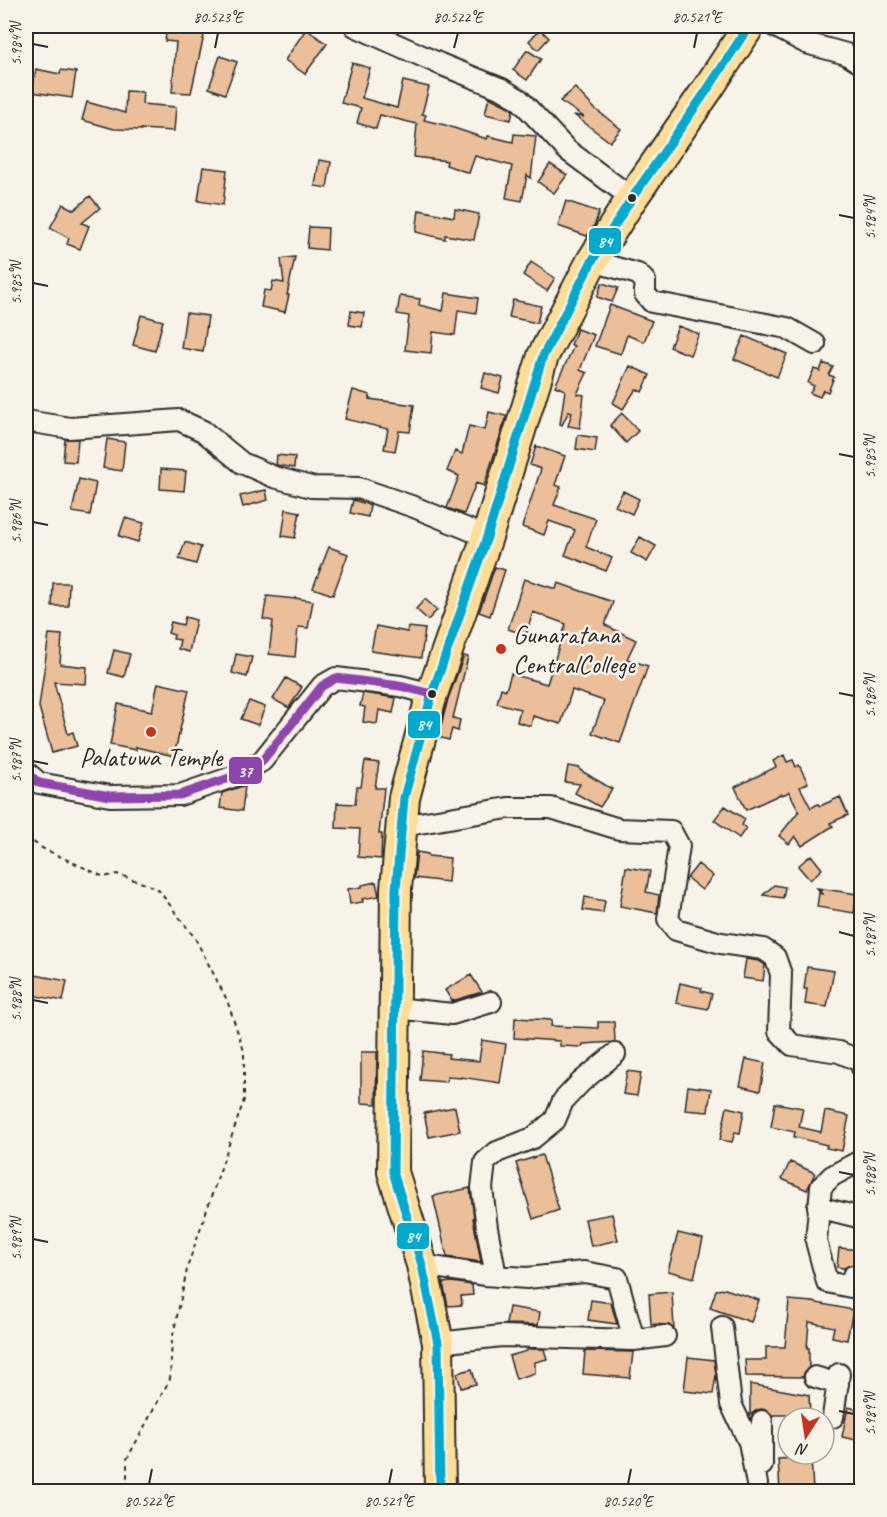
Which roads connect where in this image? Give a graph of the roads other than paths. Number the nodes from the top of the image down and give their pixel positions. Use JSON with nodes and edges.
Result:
{"nodes":[{"id":1,"x":355,"y":26,"type":"edge"},
{"id":2,"x":749,"y":26,"type":"edge"},
{"id":3,"x":774,"y":26,"type":"edge"},
{"id":4,"x":861,"y":64,"type":"edge"},
{"id":5,"x":632,"y":198,"type":"junction"},
{"id":6,"x":592,"y":261,"type":"junction"},
{"id":7,"x":815,"y":344,"type":"dead end"},
{"id":8,"x":26,"y":421,"type":"edge"},
{"id":9,"x":488,"y":537,"type":"junction"},
{"id":10,"x":432,"y":694,"type":"junction"},
{"id":11,"x":26,"y":772,"type":"edge"},
{"id":12,"x":402,"y":826,"type":"junction"},
{"id":13,"x":491,"y":1002,"type":"dead end"},
{"id":14,"x":395,"y":1008,"type":"junction"},
{"id":15,"x":615,"y":1054,"type":"dead end"},
{"id":16,"x":861,"y":1068,"type":"edge"},
{"id":17,"x":860,"y":1163,"type":"edge"},
{"id":18,"x":818,"y":1208,"type":"junction"},
{"id":19,"x":861,"y":1218,"type":"edge"},
{"id":20,"x":422,"y":1264,"type":"junction"},
{"id":21,"x":496,"y":1276,"type":"junction"},
{"id":22,"x":853,"y":1276,"type":"dead end"},
{"id":23,"x":722,"y":1327,"type":"dead end"},
{"id":24,"x":665,"y":1336,"type":"dead end"},
{"id":25,"x":634,"y":1340,"type":"junction"},
{"id":26,"x":438,"y":1342,"type":"junction"},
{"id":27,"x":815,"y":1377,"type":"dead end"},
{"id":28,"x":834,"y":1406,"type":"edge"},
{"id":29,"x":762,"y":1421,"type":"dead end"},
{"id":30,"x":440,"y":1491,"type":"edge"}],
"edges":[{"from":1,"to":5,"type":"street"},
{"from":2,"to":5,"type":"highway"},
{"from":3,"to":4,"type":"street"},
{"from":5,"to":6,"type":"highway"},
{"from":6,"to":7,"type":"street"},
{"from":6,"to":9,"type":"highway"},
{"from":8,"to":9,"type":"street"},
{"from":9,"to":10,"type":"highway"},
{"from":10,"to":11,"type":"street"},
{"from":10,"to":12,"type":"highway"},
{"from":12,"to":14,"type":"highway"},
{"from":12,"to":16,"type":"street"},
{"from":13,"to":14,"type":"street"},
{"from":14,"to":20,"type":"highway"},
{"from":15,"to":21,"type":"street"},
{"from":17,"to":18,"type":"street"},
{"from":18,"to":19,"type":"street"},
{"from":18,"to":22,"type":"street"},
{"from":20,"to":21,"type":"street"},
{"from":20,"to":26,"type":"highway"},
{"from":21,"to":25,"type":"street"},
{"from":23,"to":29,"type":"street"},
{"from":24,"to":25,"type":"street"},
{"from":25,"to":26,"type":"street"},
{"from":26,"to":30,"type":"highway"},
{"from":27,"to":28,"type":"street"}]}
